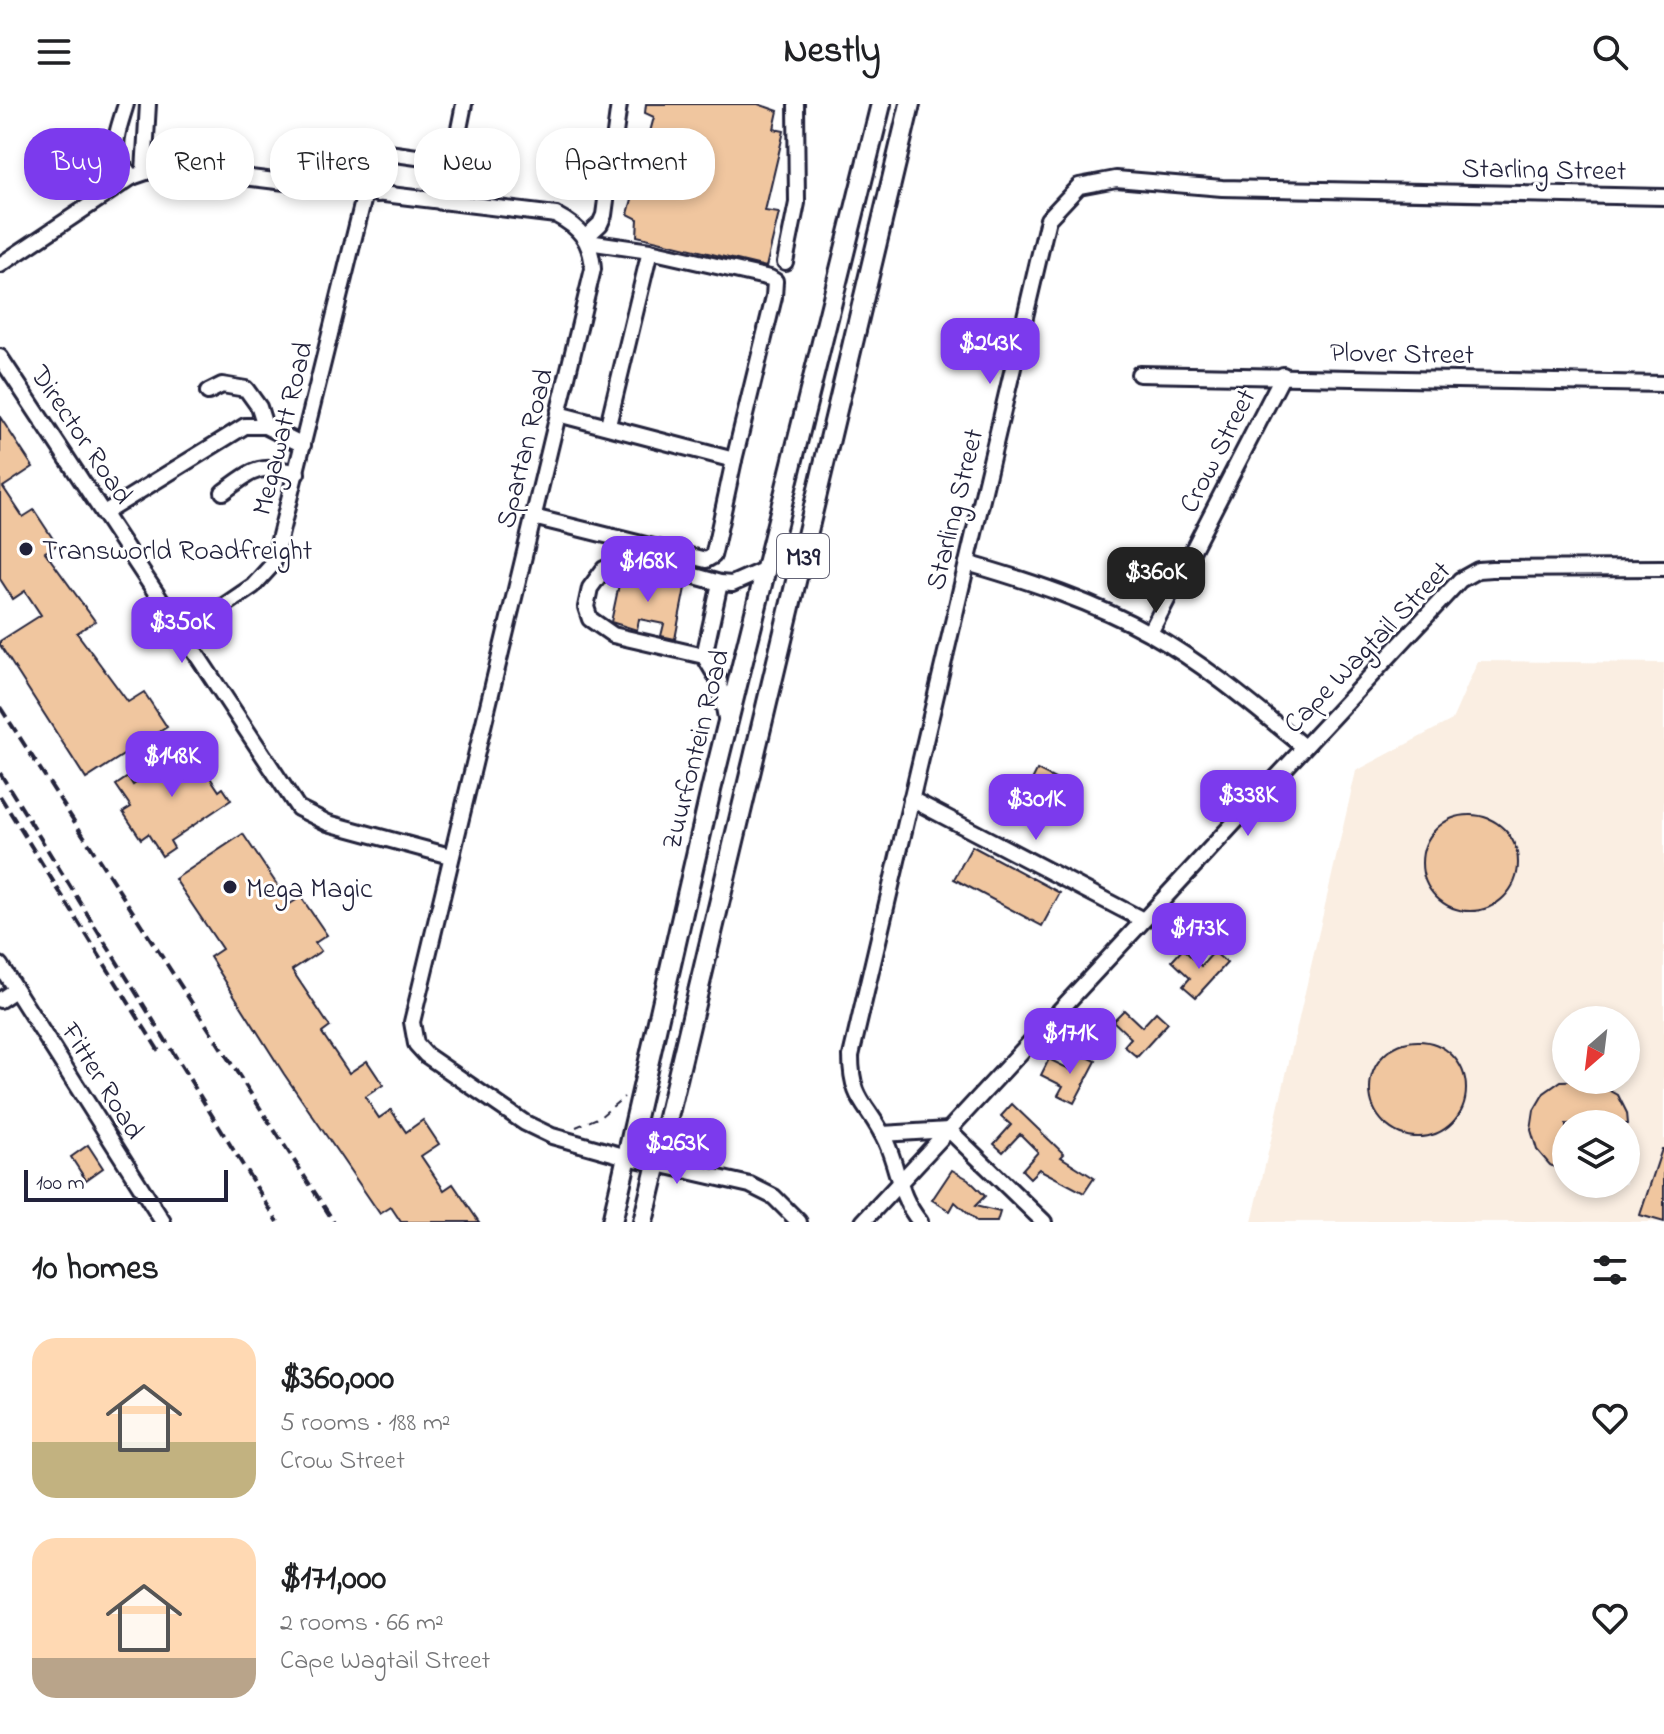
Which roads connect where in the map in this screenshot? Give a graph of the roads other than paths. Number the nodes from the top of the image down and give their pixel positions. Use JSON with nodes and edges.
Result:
{"nodes":[{"id":1,"x":126,"y":104,"type":"edge"},
{"id":2,"x":148,"y":104,"type":"edge"},
{"id":3,"x":464,"y":104,"type":"edge"},
{"id":4,"x":619,"y":104,"type":"edge"},
{"id":5,"x":796,"y":104,"type":"edge"},
{"id":6,"x":881,"y":104,"type":"edge"},
{"id":7,"x":910,"y":104,"type":"edge"},
{"id":8,"x":461,"y":128,"type":"edge"},
{"id":9,"x":138,"y":175,"type":"junction"},
{"id":10,"x":270,"y":179,"type":"edge"},
{"id":11,"x":398,"y":196,"type":"edge"},
{"id":12,"x":1664,"y":197,"type":"edge"},
{"id":13,"x":369,"y":200,"type":"edge"},
{"id":14,"x":441,"y":202,"type":"joint"},
{"id":15,"x":587,"y":239,"type":"junction"},
{"id":16,"x":650,"y":251,"type":"junction"},
{"id":17,"x":785,"y":262,"type":"dead end"},
{"id":18,"x":0,"y":265,"type":"edge"},
{"id":19,"x":0,"y":357,"type":"edge"},
{"id":20,"x":1139,"y":374,"type":"dead end"},
{"id":21,"x":1283,"y":375,"type":"junction"},
{"id":22,"x":1664,"y":384,"type":"edge"},
{"id":23,"x":208,"y":392,"type":"dead end"},
{"id":24,"x":558,"y":414,"type":"junction"},
{"id":25,"x":608,"y":425,"type":"junction"},
{"id":26,"x":265,"y":426,"type":"junction"},
{"id":27,"x":303,"y":445,"type":"junction"},
{"id":28,"x":734,"y":460,"type":"junction"},
{"id":29,"x":297,"y":473,"type":"junction"},
{"id":30,"x":223,"y":492,"type":"dead end"},
{"id":31,"x":104,"y":513,"type":"junction"},
{"id":32,"x":533,"y":517,"type":"junction"},
{"id":33,"x":967,"y":563,"type":"junction"},
{"id":34,"x":1664,"y":568,"type":"edge"},
{"id":35,"x":766,"y":569,"type":"junction"},
{"id":36,"x":720,"y":583,"type":"junction"},
{"id":37,"x":184,"y":633,"type":"junction"},
{"id":38,"x":1150,"y":633,"type":"junction"},
{"id":39,"x":704,"y":656,"type":"junction"},
{"id":40,"x":726,"y":738,"type":"junction"},
{"id":41,"x":1304,"y":747,"type":"junction"},
{"id":42,"x":911,"y":799,"type":"junction"},
{"id":43,"x":450,"y":856,"type":"junction"},
{"id":44,"x":1143,"y":920,"type":"junction"},
{"id":45,"x":0,"y":965,"type":"edge"},
{"id":46,"x":15,"y":990,"type":"junction"},
{"id":47,"x":0,"y":1000,"type":"edge"},
{"id":48,"x":949,"y":1130,"type":"junction"},
{"id":49,"x":882,"y":1134,"type":"junction"},
{"id":50,"x":627,"y":1157,"type":"junction"},
{"id":51,"x":659,"y":1162,"type":"junction"},
{"id":52,"x":899,"y":1185,"type":"junction"},
{"id":53,"x":867,"y":1217,"type":"edge"},
{"id":54,"x":163,"y":1222,"type":"edge"},
{"id":55,"x":612,"y":1222,"type":"edge"},
{"id":56,"x":643,"y":1222,"type":"edge"},
{"id":57,"x":799,"y":1222,"type":"edge"},
{"id":58,"x":850,"y":1222,"type":"edge"},
{"id":59,"x":920,"y":1222,"type":"edge"},
{"id":60,"x":1044,"y":1222,"type":"edge"}],
"edges":[{"from":1,"to":9,"type":"street"},
{"from":2,"to":9,"type":"street"},
{"from":3,"to":8,"type":"street"},
{"from":4,"to":15,"type":"street"},
{"from":5,"to":17,"type":"street"},
{"from":6,"to":35,"type":"main road","name":"Zuurfontein Road","number":"M39"},
{"from":7,"to":51,"type":"main road","number":"M39"},
{"from":9,"to":10,"type":"street"},
{"from":9,"to":18,"type":"street"},
{"from":11,"to":14,"type":"street"},
{"from":12,"to":33,"type":"street","name":"Starling Street"},
{"from":13,"to":27,"type":"street","name":"Megawatt Road"},
{"from":14,"to":15,"type":"street"},
{"from":15,"to":16,"type":"street"},
{"from":15,"to":24,"type":"street","name":"Spartan Road"},
{"from":16,"to":25,"type":"street"},
{"from":16,"to":28,"type":"street"},
{"from":19,"to":31,"type":"street","name":"Director Road"},
{"from":20,"to":21,"type":"street","name":"Plover Street"},
{"from":21,"to":22,"type":"street","name":"Plover Street"},
{"from":21,"to":38,"type":"street","name":"Crow Street"},
{"from":23,"to":26,"type":"street"},
{"from":24,"to":25,"type":"street"},
{"from":24,"to":32,"type":"street","name":"Spartan Road"},
{"from":25,"to":28,"type":"street"},
{"from":26,"to":27,"type":"street"},
{"from":26,"to":31,"type":"street"},
{"from":27,"to":29,"type":"street","name":"Megawatt Road"},
{"from":28,"to":32,"type":"street"},
{"from":29,"to":30,"type":"street"},
{"from":29,"to":37,"type":"street","name":"Megawatt Road"},
{"from":31,"to":37,"type":"street","name":"Director Road"},
{"from":32,"to":43,"type":"street","name":"Spartan Road"},
{"from":33,"to":38,"type":"street"},
{"from":33,"to":42,"type":"street","name":"Starling Street"},
{"from":34,"to":41,"type":"street","name":"Cape Wagtail Street"},
{"from":35,"to":36,"type":"street"},
{"from":35,"to":40,"type":"main road","name":"Zuurfontein Road","number":"M39"},
{"from":36,"to":39,"type":"street"},
{"from":36,"to":39,"type":"street"},
{"from":37,"to":43,"type":"street","name":"Director Road"},
{"from":38,"to":41,"type":"street"},
{"from":39,"to":40,"type":"street"},
{"from":40,"to":50,"type":"main road","name":"Zuurfontein Road","number":"M39"},
{"from":41,"to":44,"type":"street","name":"Cape Wagtail Street"},
{"from":42,"to":44,"type":"street"},
{"from":42,"to":49,"type":"street","name":"Starling Street"},
{"from":43,"to":50,"type":"street","name":"Spartan Road"},
{"from":44,"to":48,"type":"street","name":"Cape Wagtail Street"},
{"from":45,"to":46,"type":"street","name":"Fitter Road"},
{"from":46,"to":47,"type":"street"},
{"from":46,"to":54,"type":"street","name":"Fitter Road"},
{"from":48,"to":49,"type":"street"},
{"from":48,"to":52,"type":"street","name":"Cape Wagtail Street"},
{"from":48,"to":60,"type":"street"},
{"from":49,"to":52,"type":"street","name":"Starling Street"},
{"from":50,"to":51,"type":"street"},
{"from":50,"to":55,"type":"main road","name":"Zuurfontein Road","number":"M39"},
{"from":51,"to":56,"type":"main road","number":"M39"},
{"from":51,"to":57,"type":"street"},
{"from":52,"to":53,"type":"street","name":"Cape Wagtail Street"},
{"from":52,"to":59,"type":"street","name":"Starling Street"},
{"from":53,"to":58,"type":"street","name":"Cape Wagtail Street"}]}
